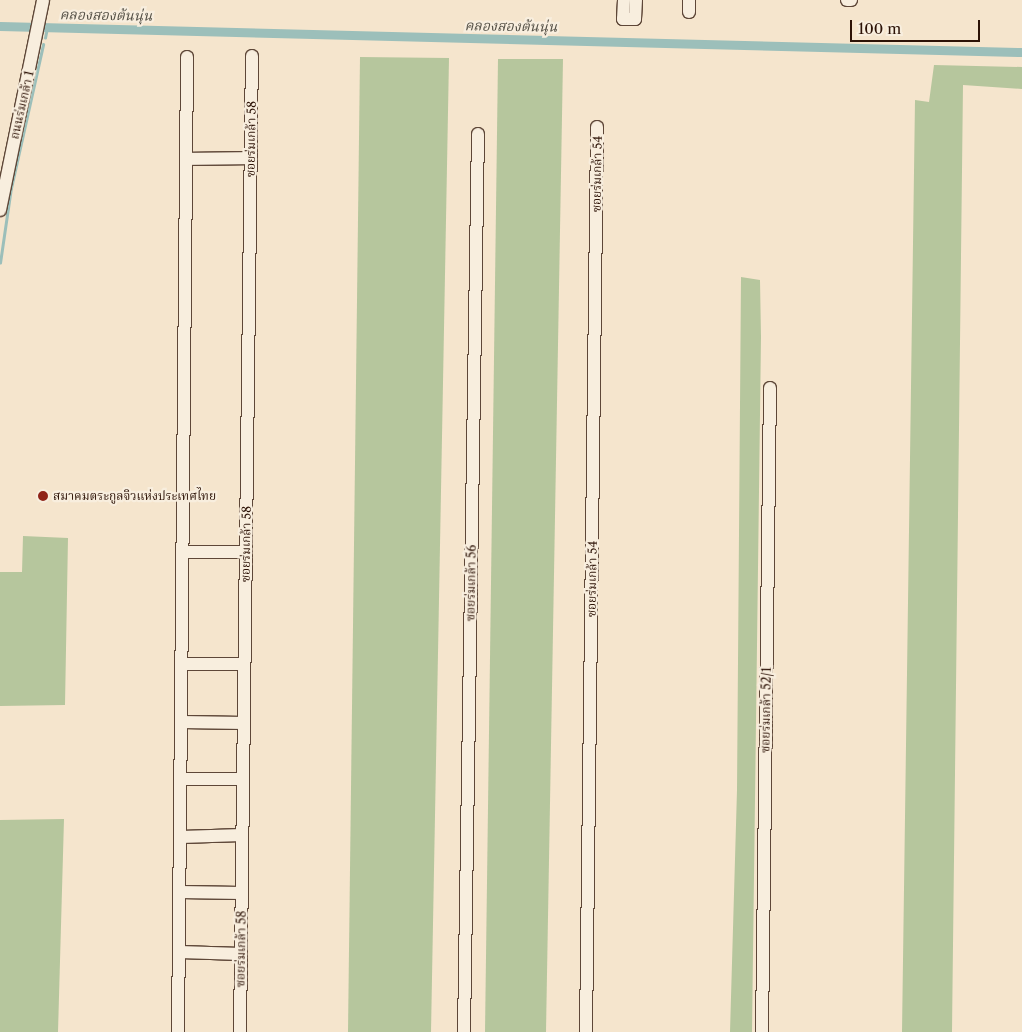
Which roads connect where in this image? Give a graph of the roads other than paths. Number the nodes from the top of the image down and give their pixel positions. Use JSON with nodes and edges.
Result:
{"nodes":[{"id":1,"x":43,"y":0,"type":"edge"},
{"id":2,"x":624,"y":0,"type":"edge"},
{"id":3,"x":636,"y":0,"type":"edge"},
{"id":4,"x":187,"y":56,"type":"dead end"},
{"id":5,"x":252,"y":56,"type":"dead end"},
{"id":6,"x":597,"y":126,"type":"dead end"},
{"id":7,"x":478,"y":134,"type":"dead end"},
{"id":8,"x":251,"y":158,"type":"junction"},
{"id":9,"x":186,"y":159,"type":"junction"},
{"id":10,"x":0,"y":210,"type":"edge"},
{"id":11,"x":770,"y":388,"type":"dead end"},
{"id":12,"x":183,"y":552,"type":"junction"},
{"id":13,"x":246,"y":552,"type":"junction"},
{"id":14,"x":182,"y":664,"type":"junction"},
{"id":15,"x":244,"y":664,"type":"junction"},
{"id":16,"x":182,"y":722,"type":"junction"},
{"id":17,"x":244,"y":723,"type":"junction"},
{"id":18,"x":181,"y":779,"type":"junction"},
{"id":19,"x":243,"y":779,"type":"junction"},
{"id":20,"x":242,"y":835,"type":"junction"},
{"id":21,"x":181,"y":836,"type":"junction"},
{"id":22,"x":180,"y":892,"type":"junction"},
{"id":23,"x":242,"y":893,"type":"junction"},
{"id":24,"x":180,"y":952,"type":"junction"},
{"id":25,"x":241,"y":954,"type":"junction"},
{"id":26,"x":178,"y":1032,"type":"edge"},
{"id":27,"x":240,"y":1032,"type":"edge"},
{"id":28,"x":464,"y":1032,"type":"edge"},
{"id":29,"x":586,"y":1032,"type":"edge"},
{"id":30,"x":762,"y":1032,"type":"edge"}],
"edges":[{"from":1,"to":10,"type":"street","name":"ถนนร่มเกล้า 1"},
{"from":2,"to":3,"type":"street"},
{"from":4,"to":9,"type":"street"},
{"from":5,"to":8,"type":"street","name":"ซอยร่มเกล้า 58"},
{"from":6,"to":29,"type":"street","name":"ซอยร่มเกล้า 54"},
{"from":7,"to":28,"type":"street","name":"ซอยร่มเกล้า 56"},
{"from":8,"to":9,"type":"street"},
{"from":8,"to":13,"type":"street","name":"ซอยร่มเกล้า 58"},
{"from":9,"to":12,"type":"street"},
{"from":11,"to":30,"type":"street","name":"ซอยร่มเกล้า 52/1"},
{"from":12,"to":13,"type":"street"},
{"from":12,"to":14,"type":"street"},
{"from":13,"to":15,"type":"street","name":"ซอยร่มเกล้า 58"},
{"from":14,"to":15,"type":"street"},
{"from":14,"to":16,"type":"street"},
{"from":15,"to":17,"type":"street","name":"ซอยร่มเกล้า 58"},
{"from":16,"to":17,"type":"street"},
{"from":16,"to":18,"type":"street"},
{"from":17,"to":19,"type":"street","name":"ซอยร่มเกล้า 58"},
{"from":18,"to":19,"type":"street"},
{"from":18,"to":21,"type":"street"},
{"from":19,"to":20,"type":"street","name":"ซอยร่มเกล้า 58"},
{"from":20,"to":21,"type":"street"},
{"from":20,"to":23,"type":"street","name":"ซอยร่มเกล้า 58"},
{"from":21,"to":22,"type":"street"},
{"from":22,"to":23,"type":"street"},
{"from":22,"to":24,"type":"street"},
{"from":23,"to":25,"type":"street","name":"ซอยร่มเกล้า 58"},
{"from":24,"to":25,"type":"street"},
{"from":24,"to":26,"type":"street"},
{"from":25,"to":27,"type":"street","name":"ซอยร่มเกล้า 58"}]}
